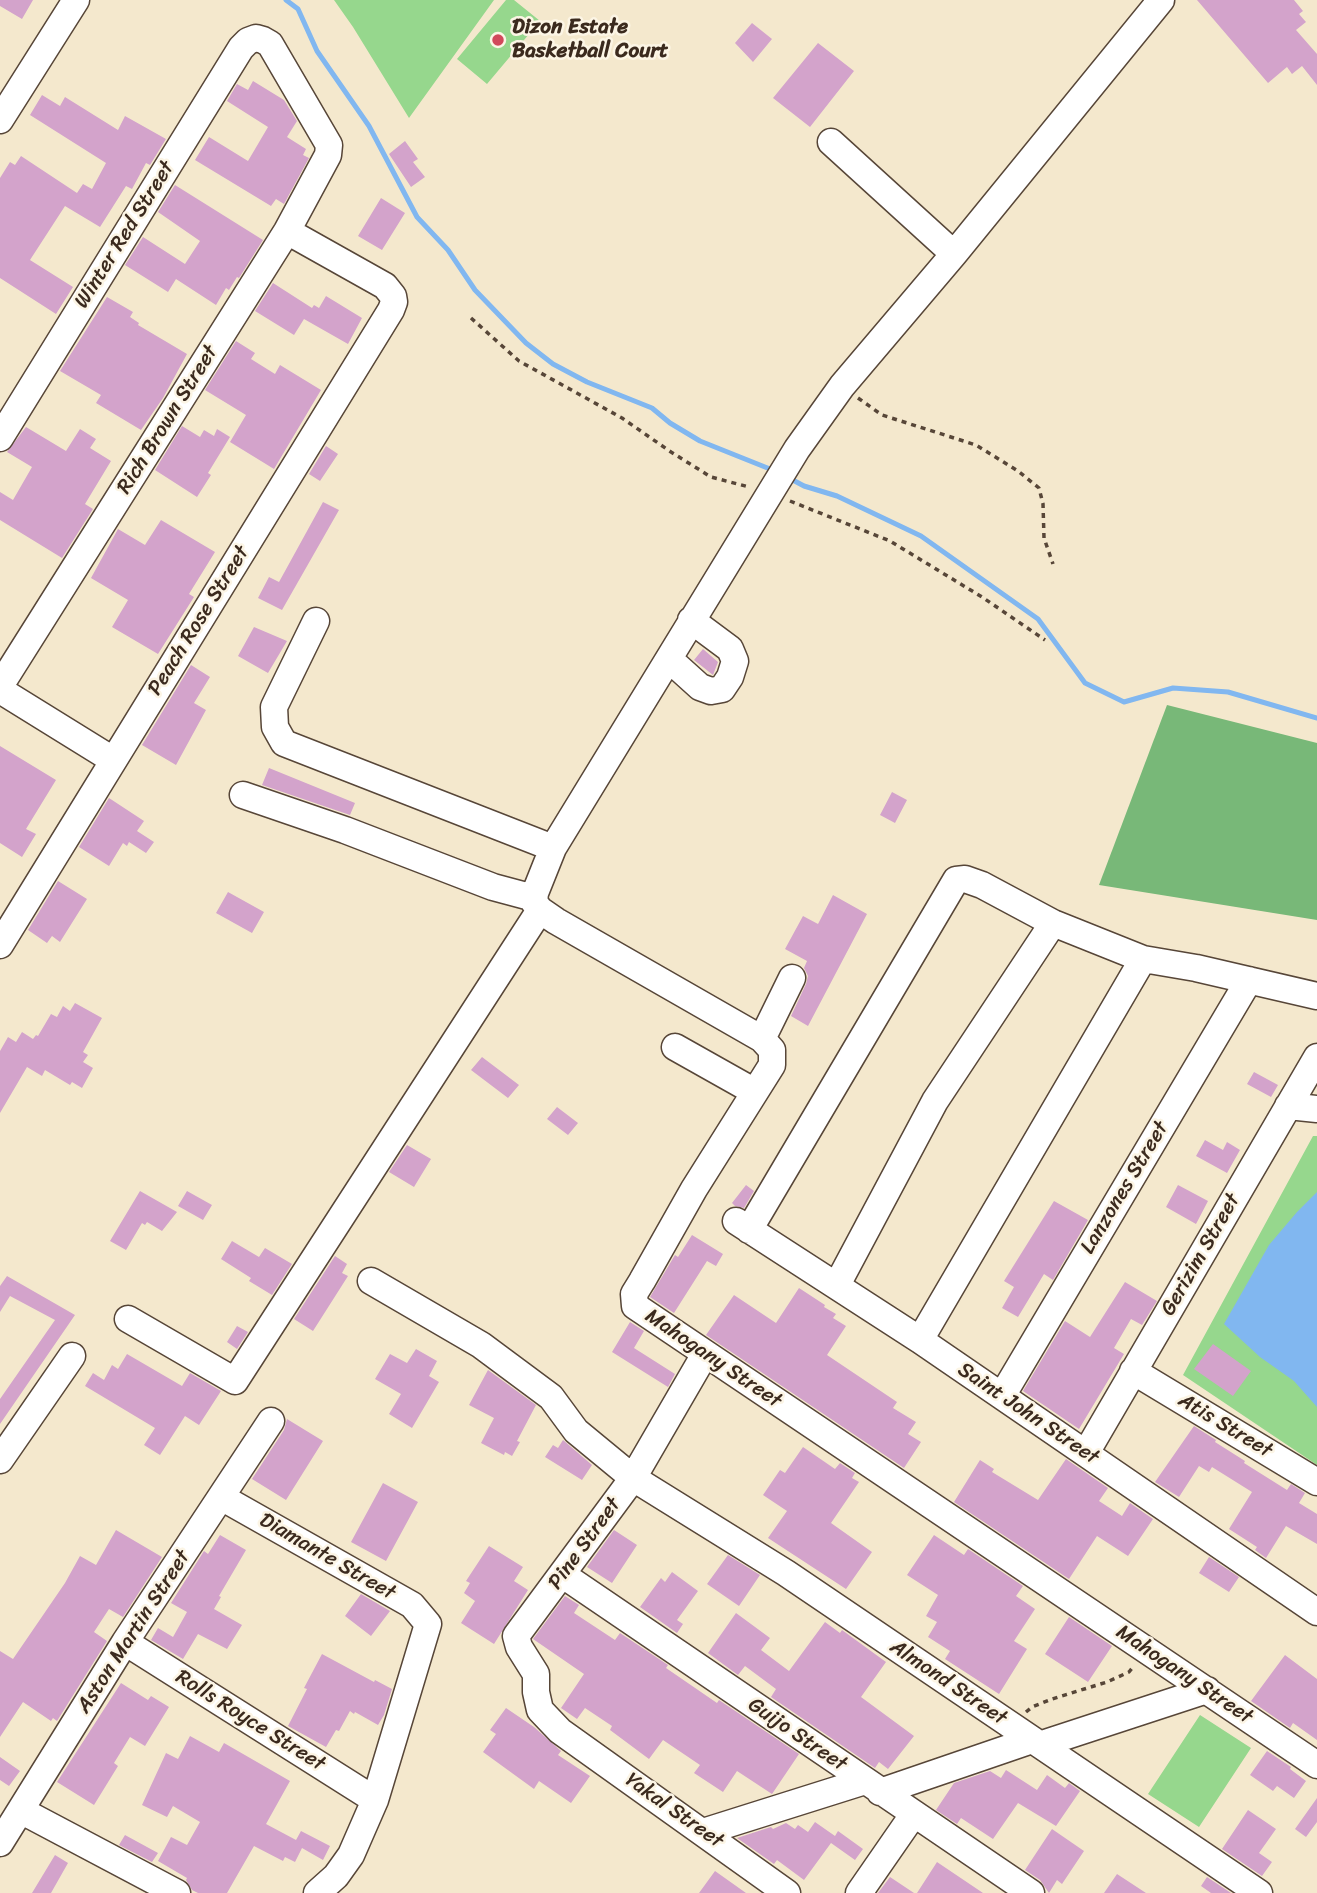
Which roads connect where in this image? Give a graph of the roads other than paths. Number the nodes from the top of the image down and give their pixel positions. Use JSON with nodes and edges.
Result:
{"nodes":[{"id":1,"x":76,"y":0,"type":"edge"},
{"id":2,"x":1161,"y":0,"type":"edge"},
{"id":3,"x":0,"y":120,"type":"edge"},
{"id":4,"x":831,"y":142,"type":"dead end"},
{"id":5,"x":329,"y":151,"type":"joint"},
{"id":6,"x":287,"y":231,"type":"junction"},
{"id":7,"x":954,"y":254,"type":"junction"},
{"id":8,"x":0,"y":438,"type":"edge"},
{"id":9,"x":691,"y":620,"type":"junction"},
{"id":10,"x":316,"y":621,"type":"dead end"},
{"id":11,"x":669,"y":659,"type":"junction"},
{"id":12,"x":0,"y":688,"type":"edge"},
{"id":13,"x":113,"y":760,"type":"junction"},
{"id":14,"x":243,"y":795,"type":"dead end"},
{"id":15,"x":553,"y":848,"type":"junction"},
{"id":16,"x":537,"y":904,"type":"junction"},
{"id":17,"x":1053,"y":923,"type":"junction"},
{"id":18,"x":0,"y":945,"type":"edge"},
{"id":19,"x":1143,"y":959,"type":"junction"},
{"id":20,"x":792,"y":978,"type":"dead end"},
{"id":21,"x":1249,"y":980,"type":"junction"},
{"id":22,"x":1317,"y":996,"type":"edge"},
{"id":23,"x":762,"y":1039,"type":"junction"},
{"id":24,"x":675,"y":1047,"type":"dead end"},
{"id":25,"x":1317,"y":1057,"type":"edge"},
{"id":26,"x":755,"y":1092,"type":"junction"},
{"id":27,"x":1288,"y":1106,"type":"junction"},
{"id":28,"x":1317,"y":1109,"type":"edge"},
{"id":29,"x":371,"y":1281,"type":"dead end"},
{"id":30,"x":837,"y":1285,"type":"junction"},
{"id":31,"x":128,"y":1319,"type":"dead end"},
{"id":32,"x":920,"y":1340,"type":"junction"},
{"id":33,"x":705,"y":1354,"type":"junction"},
{"id":34,"x":72,"y":1356,"type":"dead end"},
{"id":35,"x":1133,"y":1371,"type":"junction"},
{"id":36,"x":1002,"y":1396,"type":"junction"},
{"id":37,"x":271,"y":1421,"type":"dead end"},
{"id":38,"x":1086,"y":1453,"type":"junction"},
{"id":39,"x":0,"y":1460,"type":"edge"},
{"id":40,"x":633,"y":1478,"type":"junction"},
{"id":41,"x":1317,"y":1482,"type":"edge"},
{"id":42,"x":221,"y":1497,"type":"junction"},
{"id":43,"x":563,"y":1575,"type":"junction"},
{"id":44,"x":1317,"y":1612,"type":"edge"},
{"id":45,"x":125,"y":1642,"type":"junction"},
{"id":46,"x":1207,"y":1690,"type":"junction"},
{"id":47,"x":560,"y":1731,"type":"joint"},
{"id":48,"x":1029,"y":1736,"type":"junction"},
{"id":49,"x":1317,"y":1765,"type":"edge"},
{"id":50,"x":873,"y":1787,"type":"junction"},
{"id":51,"x":375,"y":1800,"type":"junction"},
{"id":52,"x":22,"y":1811,"type":"junction"},
{"id":53,"x":913,"y":1815,"type":"junction"},
{"id":54,"x":704,"y":1832,"type":"junction"},
{"id":55,"x":0,"y":1843,"type":"edge"},
{"id":56,"x":177,"y":1893,"type":"edge"},
{"id":57,"x":317,"y":1893,"type":"edge"},
{"id":58,"x":787,"y":1893,"type":"edge"},
{"id":59,"x":859,"y":1893,"type":"edge"},
{"id":60,"x":1031,"y":1893,"type":"edge"},
{"id":61,"x":1259,"y":1893,"type":"edge"}],
"edges":[{"from":1,"to":3,"type":"street"},
{"from":2,"to":7,"type":"street"},
{"from":4,"to":7,"type":"street"},
{"from":5,"to":6,"type":"street","name":"Rich Brown Street"},
{"from":5,"to":8,"type":"street","name":"Winter Red Street"},
{"from":6,"to":12,"type":"street","name":"Rich Brown Street"},
{"from":6,"to":13,"type":"street","name":"Peach Rose Street"},
{"from":7,"to":9,"type":"street"},
{"from":9,"to":11,"type":"street"},
{"from":9,"to":11,"type":"street"},
{"from":10,"to":15,"type":"street"},
{"from":11,"to":15,"type":"street"},
{"from":12,"to":13,"type":"street"},
{"from":13,"to":18,"type":"street","name":"Peach Rose Street"},
{"from":14,"to":16,"type":"street"},
{"from":15,"to":16,"type":"street"},
{"from":16,"to":23,"type":"street"},
{"from":16,"to":31,"type":"street"},
{"from":17,"to":19,"type":"street"},
{"from":17,"to":30,"type":"street"},
{"from":17,"to":30,"type":"street","name":"Saint John Street"},
{"from":19,"to":21,"type":"street"},
{"from":19,"to":32,"type":"street"},
{"from":20,"to":23,"type":"street"},
{"from":21,"to":22,"type":"street"},
{"from":21,"to":36,"type":"street","name":"Lanzones Street"},
{"from":23,"to":26,"type":"street","name":"Mahogany Street"},
{"from":24,"to":26,"type":"street"},
{"from":25,"to":27,"type":"street","name":"Gerizim Street"},
{"from":26,"to":33,"type":"street","name":"Mahogany Street"},
{"from":27,"to":28,"type":"street"},
{"from":27,"to":35,"type":"street","name":"Gerizim Street"},
{"from":29,"to":40,"type":"street","name":"Almond Street"},
{"from":30,"to":32,"type":"street","name":"Saint John Street"},
{"from":32,"to":36,"type":"street","name":"Saint John Street"},
{"from":33,"to":40,"type":"street","name":"Pine Street"},
{"from":33,"to":46,"type":"street","name":"Mahogany Street"},
{"from":34,"to":39,"type":"street"},
{"from":35,"to":38,"type":"street","name":"Gerizim Street"},
{"from":35,"to":41,"type":"street","name":"Atis Street"},
{"from":36,"to":38,"type":"street","name":"Saint John Street"},
{"from":37,"to":42,"type":"street","name":"Aston Martin Street"},
{"from":38,"to":44,"type":"street","name":"Saint John Street"},
{"from":40,"to":43,"type":"street","name":"Pine Street"},
{"from":40,"to":48,"type":"street","name":"Almond Street"},
{"from":42,"to":45,"type":"street","name":"Aston Martin Street"},
{"from":42,"to":51,"type":"street","name":"Diamante Street"},
{"from":43,"to":47,"type":"street","name":"Pine Street"},
{"from":43,"to":50,"type":"street","name":"Guijo Street"},
{"from":45,"to":51,"type":"street","name":"Rolls Royce Street"},
{"from":45,"to":52,"type":"street","name":"Aston Martin Street"},
{"from":46,"to":48,"type":"street"},
{"from":46,"to":49,"type":"street","name":"Mahogany Street"},
{"from":47,"to":54,"type":"street","name":"Yakal Street"},
{"from":48,"to":50,"type":"street"},
{"from":48,"to":61,"type":"street","name":"Almond Street"},
{"from":50,"to":53,"type":"street","name":"Guijo Street"},
{"from":50,"to":54,"type":"street"},
{"from":51,"to":57,"type":"street"},
{"from":52,"to":55,"type":"street","name":"Aston Martin Street"},
{"from":52,"to":56,"type":"street"},
{"from":53,"to":59,"type":"street"},
{"from":53,"to":60,"type":"street","name":"Guijo Street"},
{"from":54,"to":58,"type":"street","name":"Yakal Street"}]}
